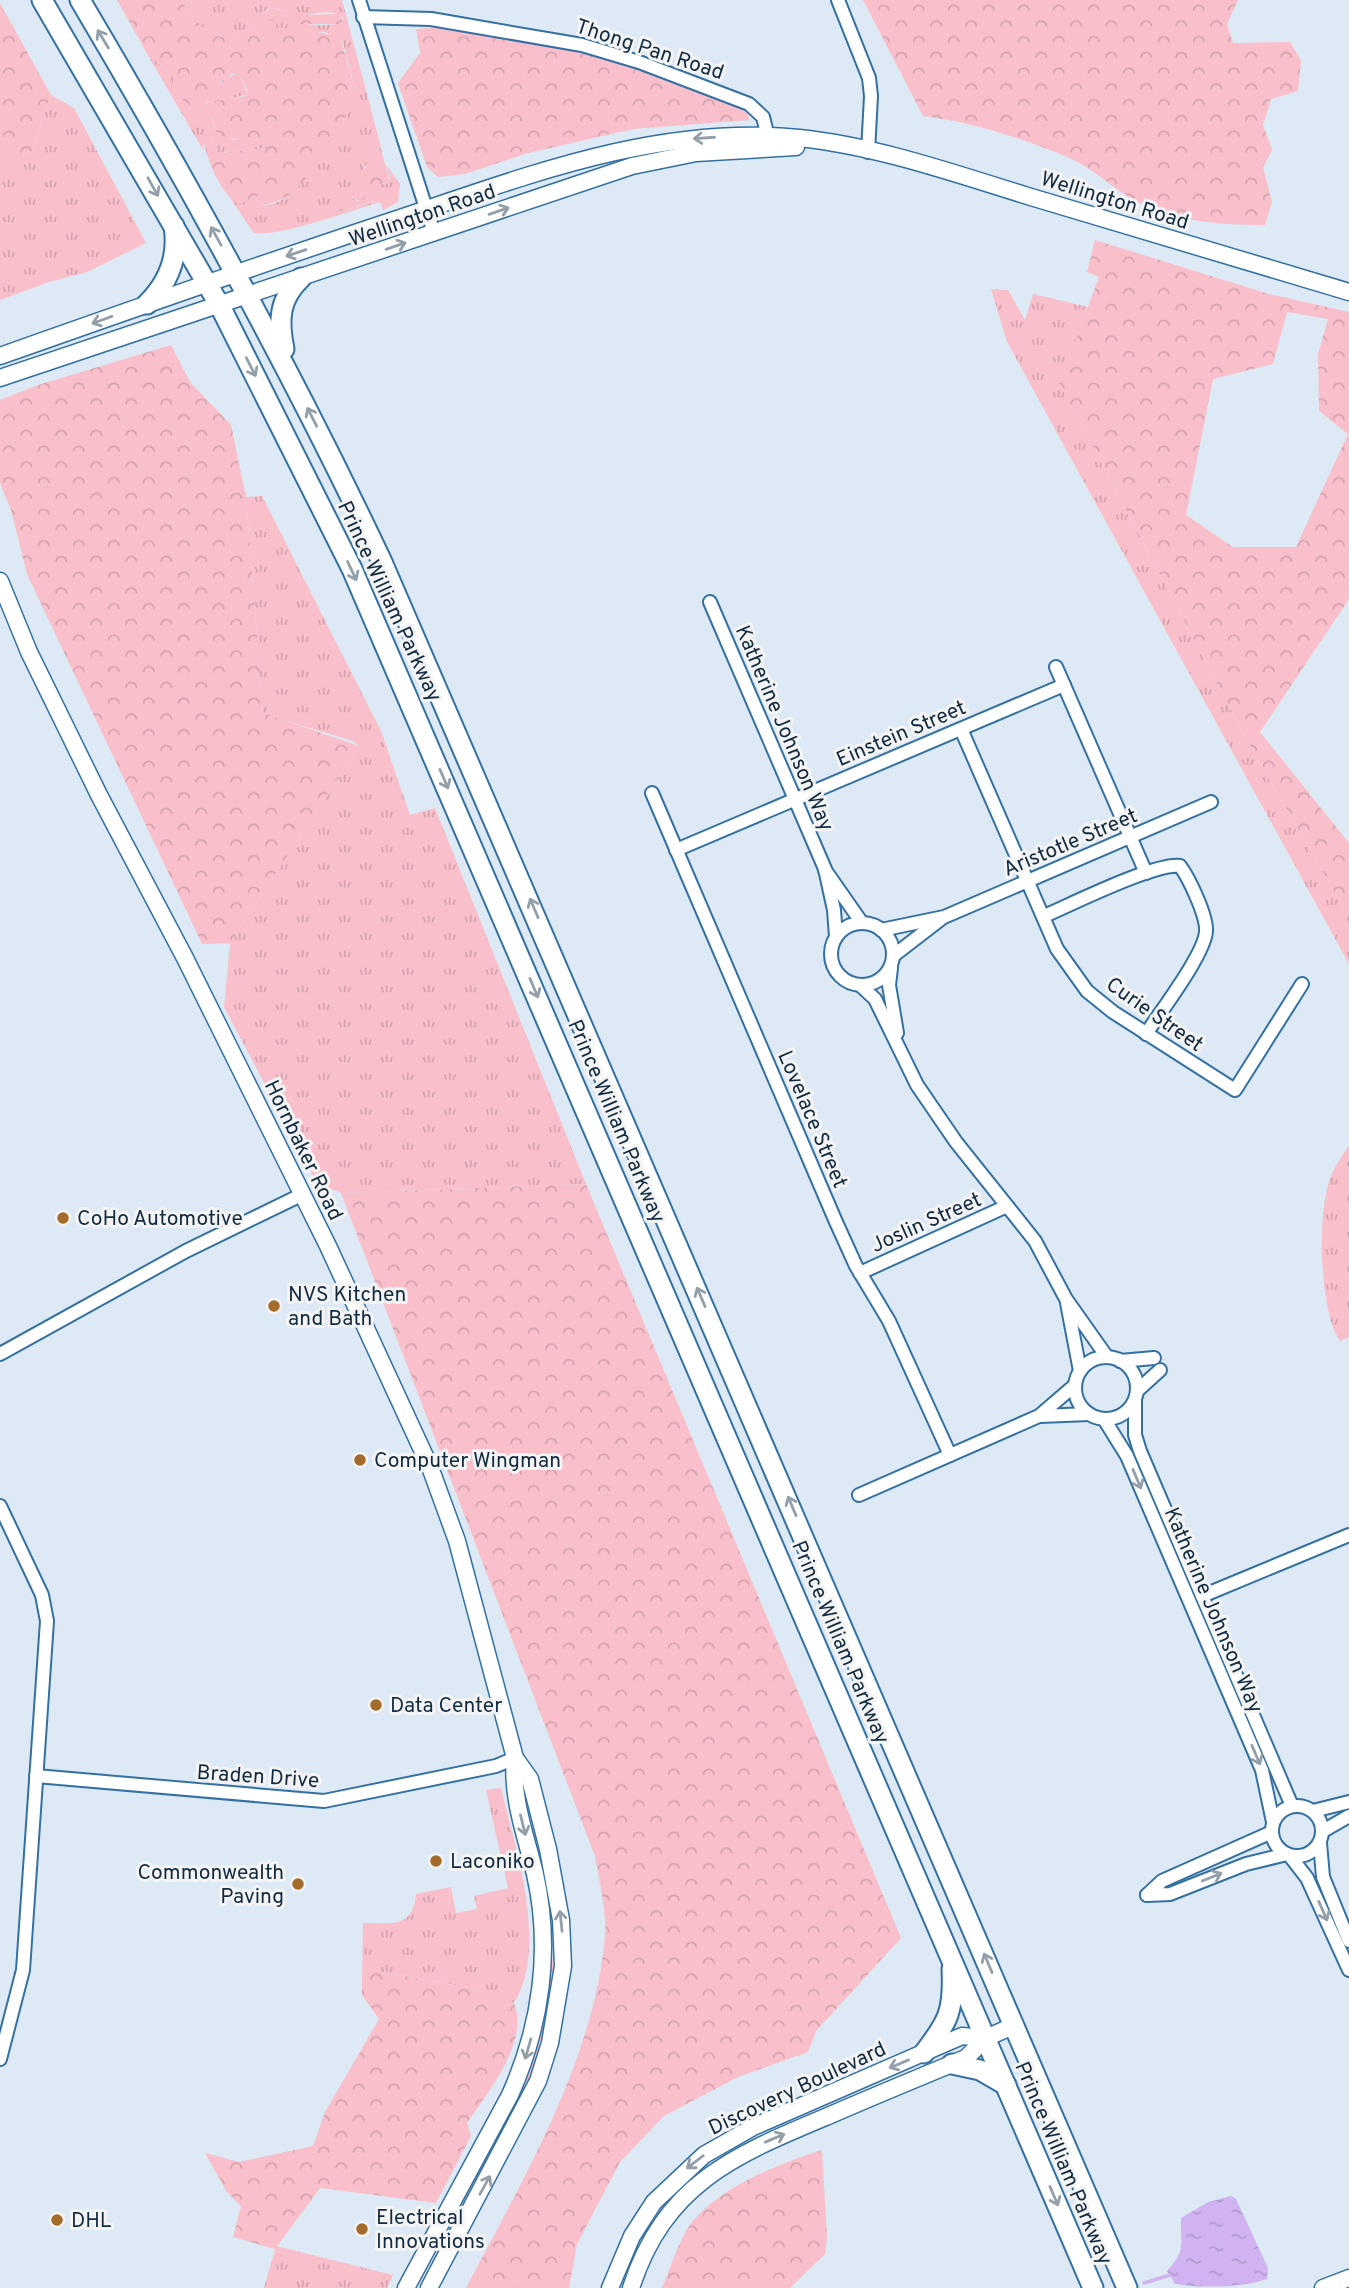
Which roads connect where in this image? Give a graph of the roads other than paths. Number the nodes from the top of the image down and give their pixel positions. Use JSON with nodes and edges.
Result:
{"nodes":[{"id":1,"x":42,"y":0,"type":"edge"},
{"id":2,"x":80,"y":0,"type":"edge"},
{"id":3,"x":359,"y":0,"type":"edge"},
{"id":4,"x":838,"y":0,"type":"edge"},
{"id":5,"x":363,"y":18,"type":"junction"},
{"id":6,"x":769,"y":141,"type":"junction"},
{"id":7,"x":868,"y":152,"type":"junction"},
{"id":8,"x":427,"y":209,"type":"junction"},
{"id":9,"x":173,"y":222,"type":"junction"},
{"id":10,"x":435,"y":233,"type":"junction"},
{"id":11,"x":236,"y":272,"type":"junction"},
{"id":12,"x":301,"y":278,"type":"junction"},
{"id":13,"x":207,"y":283,"type":"junction"},
{"id":14,"x":1349,"y":292,"type":"edge"},
{"id":15,"x":249,"y":296,"type":"junction"},
{"id":16,"x":147,"y":304,"type":"junction"},
{"id":17,"x":220,"y":306,"type":"junction"},
{"id":18,"x":0,"y":356,"type":"edge"},
{"id":19,"x":289,"y":370,"type":"junction"},
{"id":20,"x":0,"y":378,"type":"edge"},
{"id":21,"x":0,"y":581,"type":"edge"},
{"id":22,"x":710,"y":602,"type":"dead end"},
{"id":23,"x":1056,"y":667,"type":"dead end"},
{"id":24,"x":1064,"y":685,"type":"junction"},
{"id":25,"x":961,"y":729,"type":"junction"},
{"id":26,"x":652,"y":793,"type":"dead end"},
{"id":27,"x":794,"y":800,"type":"junction"},
{"id":28,"x":1211,"y":802,"type":"dead end"},
{"id":29,"x":1130,"y":837,"type":"junction"},
{"id":30,"x":676,"y":850,"type":"junction"},
{"id":31,"x":825,"y":869,"type":"junction"},
{"id":32,"x":1146,"y":873,"type":"junction"},
{"id":33,"x":1029,"y":881,"type":"junction"},
{"id":34,"x":1044,"y":916,"type":"junction"},
{"id":35,"x":944,"y":917,"type":"junction"},
{"id":36,"x":862,"y":923,"type":"junction"},
{"id":37,"x":881,"y":930,"type":"junction"},
{"id":38,"x":836,"y":937,"type":"junction"},
{"id":39,"x":892,"y":960,"type":"junction"},
{"id":40,"x":1302,"y":984,"type":"dead end"},
{"id":41,"x":860,"y":985,"type":"junction"},
{"id":42,"x":1146,"y":1034,"type":"junction"},
{"id":43,"x":899,"y":1047,"type":"junction"},
{"id":44,"x":301,"y":1195,"type":"junction"},
{"id":45,"x":1007,"y":1206,"type":"junction"},
{"id":46,"x":860,"y":1273,"type":"junction"},
{"id":47,"x":1066,"y":1300,"type":"junction"},
{"id":48,"x":0,"y":1354,"type":"edge"},
{"id":49,"x":1114,"y":1359,"type":"junction"},
{"id":50,"x":1080,"y":1371,"type":"junction"},
{"id":51,"x":1075,"y":1385,"type":"junction"},
{"id":52,"x":1136,"y":1395,"type":"junction"},
{"id":53,"x":1089,"y":1414,"type":"junction"},
{"id":54,"x":1039,"y":1416,"type":"junction"},
{"id":55,"x":1104,"y":1419,"type":"junction"},
{"id":56,"x":950,"y":1455,"type":"junction"},
{"id":57,"x":859,"y":1495,"type":"dead end"},
{"id":58,"x":0,"y":1506,"type":"edge"},
{"id":59,"x":1349,"y":1535,"type":"edge"},
{"id":60,"x":1202,"y":1596,"type":"junction"},
{"id":61,"x":515,"y":1758,"type":"junction"},
{"id":62,"x":36,"y":1776,"type":"junction"},
{"id":63,"x":1349,"y":1802,"type":"edge"},
{"id":64,"x":1292,"y":1806,"type":"junction"},
{"id":65,"x":1313,"y":1811,"type":"junction"},
{"id":66,"x":1349,"y":1816,"type":"edge"},
{"id":67,"x":1273,"y":1827,"type":"junction"},
{"id":68,"x":1321,"y":1837,"type":"junction"},
{"id":69,"x":1288,"y":1855,"type":"junction"},
{"id":70,"x":1349,"y":1941,"type":"edge"},
{"id":71,"x":951,"y":1958,"type":"junction"},
{"id":72,"x":1349,"y":1970,"type":"edge"},
{"id":73,"x":1015,"y":2025,"type":"junction"},
{"id":74,"x":986,"y":2038,"type":"junction"},
{"id":75,"x":924,"y":2053,"type":"junction"},
{"id":76,"x":0,"y":2059,"type":"edge"},
{"id":77,"x":951,"y":2064,"type":"junction"},
{"id":78,"x":1006,"y":2085,"type":"junction"},
{"id":79,"x":639,"y":2225,"type":"junction"},
{"id":80,"x":655,"y":2236,"type":"junction"},
{"id":81,"x":1349,"y":2278,"type":"edge"},
{"id":82,"x":406,"y":2288,"type":"edge"},
{"id":83,"x":429,"y":2288,"type":"edge"},
{"id":84,"x":610,"y":2288,"type":"edge"},
{"id":85,"x":631,"y":2288,"type":"edge"},
{"id":86,"x":1093,"y":2288,"type":"edge"},
{"id":87,"x":1127,"y":2288,"type":"edge"},
{"id":88,"x":1323,"y":2288,"type":"edge"}],
"edges":[{"from":1,"to":9,"type":"highway","name":"Prince William Parkway","one_way":true},
{"from":11,"to":2,"type":"highway","name":"Prince William Parkway","one_way":true},
{"from":3,"to":5,"type":"street"},
{"from":4,"to":7,"type":"street"},
{"from":5,"to":6,"type":"street","name":"Thong Pan Road"},
{"from":5,"to":8,"type":"street"},
{"from":6,"to":7,"type":"main road","name":"Wellington Road"},
{"from":6,"to":8,"type":"main road","name":"Wellington Road","one_way":true},
{"from":10,"to":6,"type":"main road","name":"Wellington Road","one_way":true},
{"from":7,"to":14,"type":"main road","name":"Wellington Road"},
{"from":8,"to":10,"type":"street"},
{"from":8,"to":11,"type":"main road","name":"Wellington Road","one_way":true},
{"from":9,"to":13,"type":"highway","name":"Prince William Parkway"},
{"from":9,"to":16,"type":"highway"},
{"from":12,"to":10,"type":"main road","name":"Wellington Road","one_way":true},
{"from":11,"to":13,"type":"main road","name":"Wellington Road"},
{"from":11,"to":15,"type":"highway","name":"Prince William Parkway"},
{"from":12,"to":15,"type":"main road","name":"Wellington Road"},
{"from":12,"to":19,"type":"highway"},
{"from":13,"to":16,"type":"main road","name":"Wellington Road"},
{"from":13,"to":17,"type":"highway","name":"Prince William Parkway"},
{"from":15,"to":17,"type":"main road","name":"Wellington Road"},
{"from":15,"to":19,"type":"highway","name":"Prince William Parkway"},
{"from":16,"to":18,"type":"main road","name":"Wellington Road","one_way":true},
{"from":17,"to":20,"type":"main road","name":"Wellington Road"},
{"from":17,"to":71,"type":"highway","name":"Prince William Parkway","one_way":true},
{"from":73,"to":19,"type":"highway","name":"Prince William Parkway","one_way":true},
{"from":21,"to":44,"type":"main road","name":"Hornbaker Road"},
{"from":22,"to":27,"type":"street","name":"Katherine Johnson Way"},
{"from":23,"to":24,"type":"street"},
{"from":24,"to":25,"type":"street","name":"Einstein Street"},
{"from":24,"to":29,"type":"street"},
{"from":25,"to":27,"type":"street","name":"Einstein Street"},
{"from":25,"to":33,"type":"street","name":"Curie Street"},
{"from":26,"to":30,"type":"street","name":"Lovelace Street"},
{"from":27,"to":30,"type":"street","name":"Einstein Street"},
{"from":27,"to":31,"type":"street","name":"Katherine Johnson Way"},
{"from":28,"to":29,"type":"street","name":"Aristotle Street"},
{"from":29,"to":32,"type":"street"},
{"from":29,"to":33,"type":"street","name":"Aristotle Street"},
{"from":30,"to":46,"type":"street","name":"Lovelace Street"},
{"from":31,"to":36,"type":"street","name":"Katherine Johnson Way"},
{"from":31,"to":38,"type":"street","name":"Katherine Johnson Way"},
{"from":32,"to":34,"type":"street"},
{"from":32,"to":42,"type":"street"},
{"from":33,"to":34,"type":"street","name":"Curie Street"},
{"from":33,"to":35,"type":"street","name":"Aristotle Street"},
{"from":34,"to":42,"type":"street","name":"Curie Street"},
{"from":35,"to":37,"type":"street","name":"Aristotle Street"},
{"from":35,"to":39,"type":"street","name":"Aristotle Street"},
{"from":36,"to":37,"type":"street"},
{"from":36,"to":38,"type":"street"},
{"from":37,"to":39,"type":"street"},
{"from":38,"to":41,"type":"street"},
{"from":39,"to":41,"type":"street"},
{"from":39,"to":43,"type":"street"},
{"from":40,"to":42,"type":"street","name":"Curie Street"},
{"from":41,"to":43,"type":"street"},
{"from":43,"to":45,"type":"street"},
{"from":44,"to":48,"type":"street"},
{"from":44,"to":61,"type":"main road","name":"Hornbaker Road"},
{"from":45,"to":46,"type":"street","name":"Joslin Street"},
{"from":45,"to":47,"type":"street"},
{"from":46,"to":56,"type":"street","name":"Lovelace Street"},
{"from":47,"to":49,"type":"street"},
{"from":47,"to":50,"type":"street"},
{"from":49,"to":50,"type":"street"},
{"from":49,"to":52,"type":"street"},
{"from":49,"to":52,"type":"street"},
{"from":50,"to":51,"type":"street"},
{"from":51,"to":53,"type":"street"},
{"from":51,"to":54,"type":"street"},
{"from":52,"to":55,"type":"street"},
{"from":52,"to":60,"type":"street","name":"Katherine Johnson Way"},
{"from":53,"to":54,"type":"street"},
{"from":53,"to":55,"type":"street"},
{"from":54,"to":56,"type":"street"},
{"from":55,"to":67,"type":"street","name":"Katherine Johnson Way","one_way":true},
{"from":56,"to":57,"type":"street"},
{"from":58,"to":62,"type":"street"},
{"from":59,"to":60,"type":"street"},
{"from":60,"to":64,"type":"street","name":"Katherine Johnson Way"},
{"from":61,"to":62,"type":"street","name":"Braden Drive"},
{"from":61,"to":82,"type":"main road","name":"Hornbaker Road","one_way":true},
{"from":83,"to":61,"type":"main road","name":"Hornbaker Road","one_way":true},
{"from":62,"to":76,"type":"street"},
{"from":63,"to":65,"type":"street"},
{"from":64,"to":65,"type":"street"},
{"from":64,"to":67,"type":"street"},
{"from":65,"to":68,"type":"street"},
{"from":66,"to":68,"type":"street"},
{"from":67,"to":69,"type":"street"},
{"from":67,"to":69,"type":"street","one_way":true},
{"from":68,"to":69,"type":"street"},
{"from":68,"to":70,"type":"street"},
{"from":69,"to":72,"type":"street","one_way":true},
{"from":71,"to":74,"type":"highway","name":"Prince William Parkway"},
{"from":71,"to":75,"type":"highway"},
{"from":73,"to":74,"type":"main road","name":"Discovery Boulevard"},
{"from":73,"to":87,"type":"highway","name":"Prince William Parkway"},
{"from":74,"to":75,"type":"main road","name":"Discovery Boulevard"},
{"from":74,"to":77,"type":"main road","name":"Discovery Boulevard"},
{"from":74,"to":78,"type":"highway","name":"Prince William Parkway"},
{"from":75,"to":79,"type":"main road","name":"Discovery Boulevard","one_way":true},
{"from":77,"to":78,"type":"highway"},
{"from":80,"to":77,"type":"main road","name":"Discovery Boulevard","one_way":true},
{"from":78,"to":86,"type":"highway","name":"Prince William Parkway","one_way":true},
{"from":79,"to":80,"type":"main road"},
{"from":79,"to":84,"type":"main road","name":"Discovery Boulevard"},
{"from":80,"to":85,"type":"main road","name":"Discovery Boulevard"},
{"from":81,"to":88,"type":"main road"}]}
